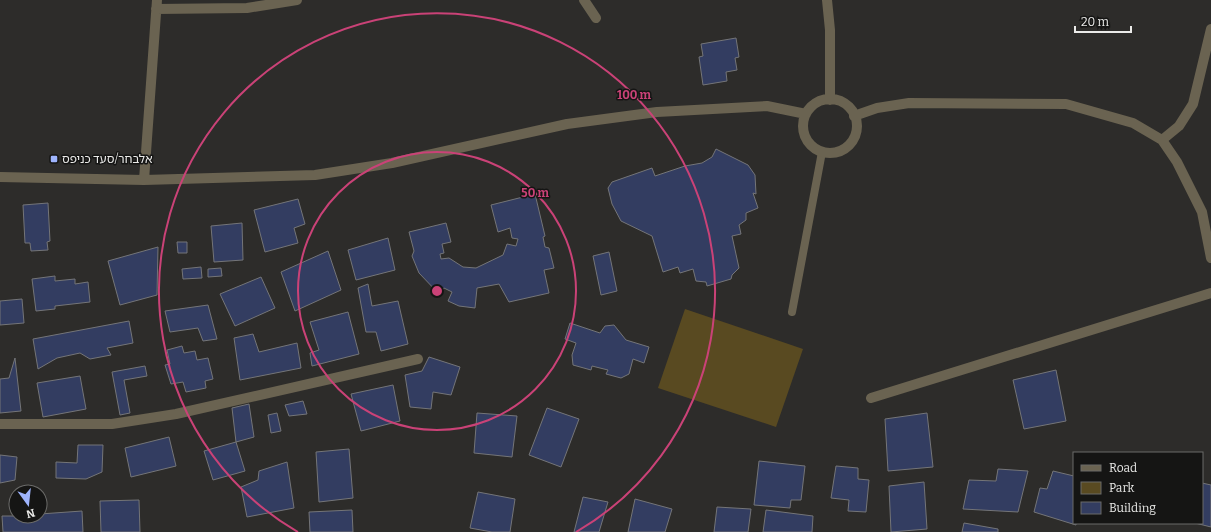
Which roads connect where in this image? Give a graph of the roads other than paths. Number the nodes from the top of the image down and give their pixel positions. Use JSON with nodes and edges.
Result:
{"nodes":[{"id":1,"x":297,"y":0,"type":"edge"},
{"id":2,"x":584,"y":0,"type":"edge"},
{"id":3,"x":827,"y":0,"type":"edge"},
{"id":4,"x":157,"y":4,"type":"edge"},
{"id":5,"x":596,"y":18,"type":"dead end"},
{"id":6,"x":1211,"y":29,"type":"edge"},
{"id":7,"x":830,"y":100,"type":"junction"},
{"id":8,"x":806,"y":114,"type":"junction"},
{"id":9,"x":854,"y":116,"type":"junction"},
{"id":10,"x":1162,"y":140,"type":"junction"},
{"id":11,"x":822,"y":152,"type":"junction"},
{"id":12,"x":0,"y":177,"type":"edge"},
{"id":13,"x":144,"y":180,"type":"junction"},
{"id":14,"x":1211,"y":258,"type":"edge"},
{"id":15,"x":1211,"y":293,"type":"edge"},
{"id":16,"x":792,"y":312,"type":"dead end"},
{"id":17,"x":418,"y":359,"type":"dead end"},
{"id":18,"x":871,"y":398,"type":"dead end"},
{"id":19,"x":0,"y":424,"type":"edge"}],
"edges":[{"from":1,"to":4,"type":"street"},
{"from":2,"to":5,"type":"street"},
{"from":3,"to":7,"type":"street"},
{"from":4,"to":13,"type":"street"},
{"from":6,"to":10,"type":"street"},
{"from":7,"to":8,"type":"street"},
{"from":7,"to":9,"type":"street"},
{"from":8,"to":11,"type":"street"},
{"from":8,"to":13,"type":"street"},
{"from":9,"to":10,"type":"street"},
{"from":9,"to":11,"type":"street"},
{"from":10,"to":14,"type":"street"},
{"from":11,"to":16,"type":"lane"},
{"from":12,"to":13,"type":"street"},
{"from":15,"to":18,"type":"street"},
{"from":17,"to":19,"type":"street"}]}
